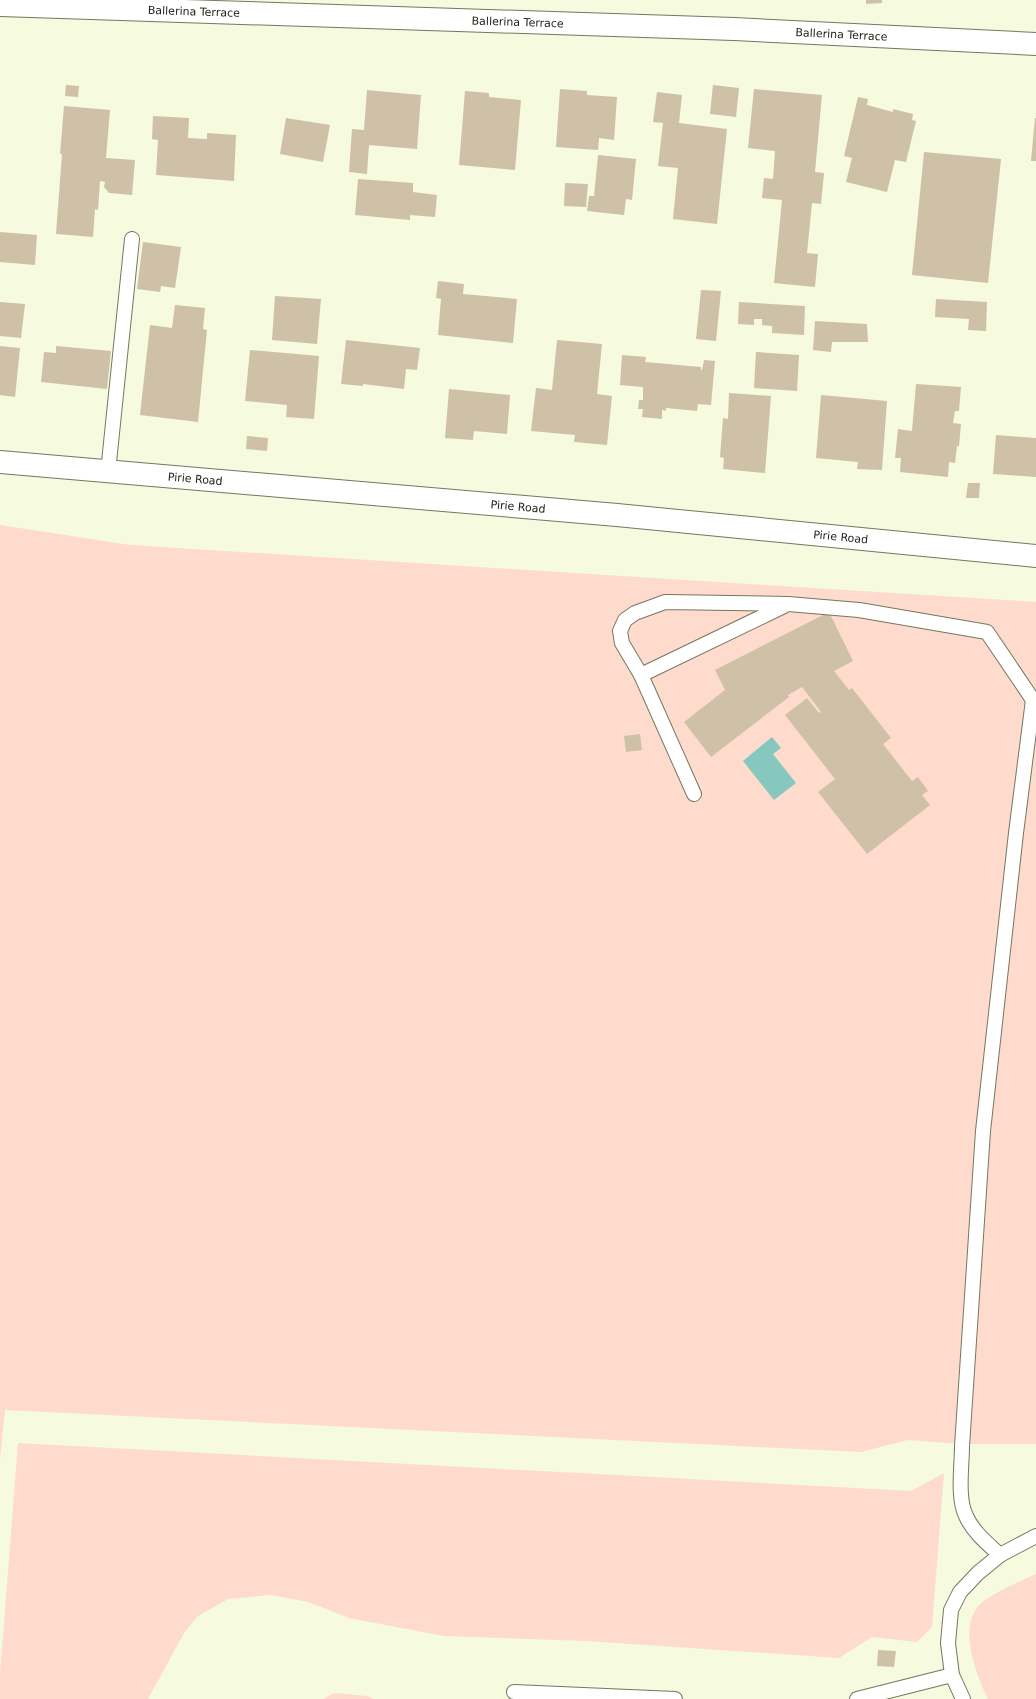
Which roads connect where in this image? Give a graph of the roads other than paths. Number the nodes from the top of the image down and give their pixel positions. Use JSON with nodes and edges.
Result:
{"nodes":[{"id":1,"x":74,"y":4,"type":"edge"},
{"id":2,"x":0,"y":5,"type":"edge"},
{"id":3,"x":1036,"y":44,"type":"edge"},
{"id":4,"x":132,"y":239,"type":"dead end"},
{"id":5,"x":0,"y":462,"type":"edge"},
{"id":6,"x":108,"y":472,"type":"junction"},
{"id":7,"x":1036,"y":556,"type":"edge"},
{"id":8,"x":788,"y":604,"type":"junction"},
{"id":9,"x":641,"y":675,"type":"junction"},
{"id":10,"x":1035,"y":700,"type":"edge"},
{"id":11,"x":694,"y":794,"type":"dead end"},
{"id":12,"x":1036,"y":1536,"type":"edge"},
{"id":13,"x":1000,"y":1555,"type":"junction"},
{"id":14,"x":952,"y":1675,"type":"junction"},
{"id":15,"x":514,"y":1692,"type":"dead end"},
{"id":16,"x":675,"y":1699,"type":"edge"},
{"id":17,"x":857,"y":1699,"type":"edge"},
{"id":18,"x":963,"y":1699,"type":"edge"}],
"edges":[{"from":1,"to":2,"type":"street","name":"Ballerina Terrace"},
{"from":1,"to":3,"type":"street","name":"Ballerina Terrace"},
{"from":4,"to":6,"type":"lane"},
{"from":5,"to":6,"type":"street","name":"Pirie Road"},
{"from":6,"to":7,"type":"street","name":"Pirie Road"},
{"from":8,"to":9,"type":"lane"},
{"from":8,"to":9,"type":"lane"},
{"from":8,"to":10,"type":"lane"},
{"from":9,"to":11,"type":"lane"},
{"from":10,"to":13,"type":"lane"},
{"from":12,"to":13,"type":"lane"},
{"from":13,"to":14,"type":"lane"},
{"from":14,"to":17,"type":"lane"},
{"from":14,"to":18,"type":"lane"},
{"from":15,"to":16,"type":"lane"}]}
